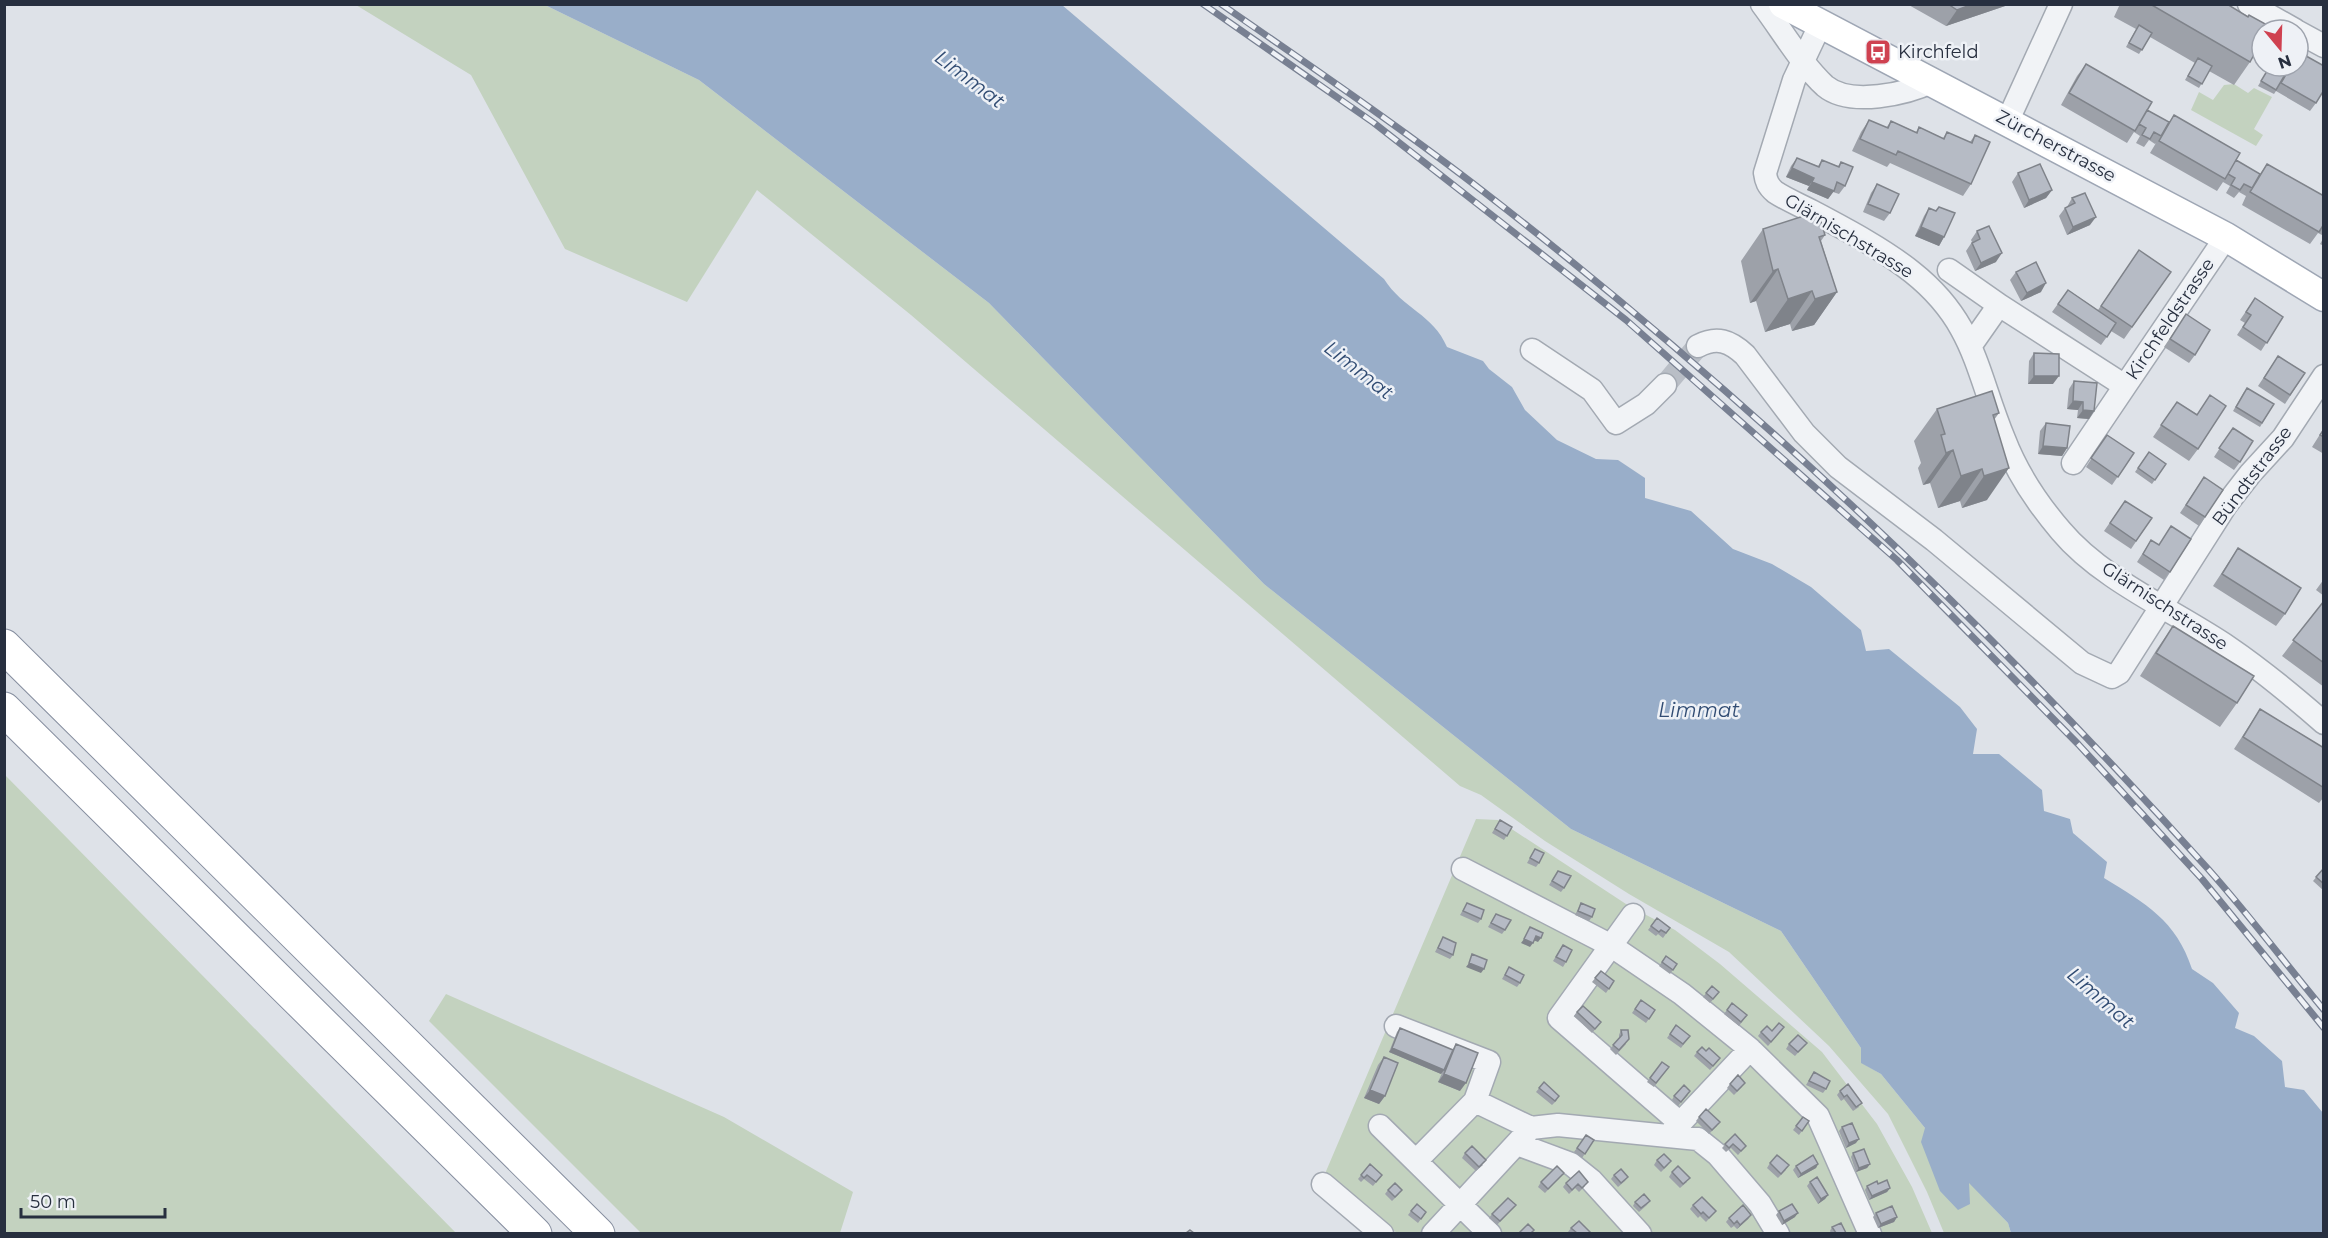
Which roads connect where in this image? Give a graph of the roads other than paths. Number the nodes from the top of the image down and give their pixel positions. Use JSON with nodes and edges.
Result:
{"nodes":[{"id":1,"x":1762,"y":4,"type":"edge"},
{"id":2,"x":1784,"y":4,"type":"edge"},
{"id":3,"x":2061,"y":4,"type":"edge"},
{"id":4,"x":2249,"y":4,"type":"edge"},
{"id":5,"x":2273,"y":18,"type":"edge"},
{"id":6,"x":1821,"y":23,"type":"junction"},
{"id":7,"x":2310,"y":38,"type":"edge"},
{"id":8,"x":2324,"y":46,"type":"edge"},
{"id":9,"x":1804,"y":60,"type":"junction"},
{"id":10,"x":1933,"y":81,"type":"junction"},
{"id":11,"x":2008,"y":120,"type":"junction"},
{"id":12,"x":2226,"y":237,"type":"junction"},
{"id":13,"x":1949,"y":270,"type":"dead end"},
{"id":14,"x":2324,"y":297,"type":"edge"},
{"id":15,"x":1999,"y":306,"type":"junction"},
{"id":16,"x":1971,"y":345,"type":"junction"},
{"id":17,"x":1698,"y":346,"type":"tunnel mouth"},
{"id":18,"x":1532,"y":350,"type":"dead end"},
{"id":19,"x":2324,"y":376,"type":"edge"},
{"id":20,"x":1665,"y":385,"type":"tunnel mouth"},
{"id":21,"x":2125,"y":386,"type":"junction"},
{"id":22,"x":2073,"y":464,"type":"dead end"},
{"id":23,"x":2162,"y":606,"type":"junction"},
{"id":24,"x":4,"y":646,"type":"edge"},
{"id":25,"x":4,"y":709,"type":"edge"},
{"id":26,"x":2324,"y":723,"type":"edge"},
{"id":27,"x":1464,"y":869,"type":"dead end"},
{"id":28,"x":1633,"y":915,"type":"dead end"},
{"id":29,"x":1610,"y":945,"type":"junction"},
{"id":30,"x":1396,"y":1026,"type":"dead end"},
{"id":31,"x":1750,"y":1049,"type":"junction"},
{"id":32,"x":1475,"y":1101,"type":"junction"},
{"id":33,"x":1380,"y":1125,"type":"dead end"},
{"id":34,"x":1674,"y":1130,"type":"junction"},
{"id":35,"x":1524,"y":1136,"type":"junction"},
{"id":36,"x":1416,"y":1161,"type":"junction"},
{"id":37,"x":1323,"y":1185,"type":"dead end"},
{"id":38,"x":1461,"y":1205,"type":"junction"},
{"id":39,"x":535,"y":1233,"type":"edge"},
{"id":40,"x":598,"y":1233,"type":"edge"},
{"id":41,"x":1382,"y":1233,"type":"edge"},
{"id":42,"x":1433,"y":1233,"type":"edge"},
{"id":43,"x":1490,"y":1233,"type":"edge"},
{"id":44,"x":1640,"y":1233,"type":"edge"},
{"id":45,"x":1778,"y":1233,"type":"edge"},
{"id":46,"x":1870,"y":1233,"type":"edge"}],
"edges":[{"from":1,"to":9,"type":"street"},
{"from":2,"to":6,"type":"main road","name":"Zürcherstrasse"},
{"from":3,"to":11,"type":"street"},
{"from":4,"to":5,"type":"street"},
{"from":6,"to":9,"type":"street","name":"Glärnischstrasse"},
{"from":6,"to":10,"type":"main road","name":"Zürcherstrasse"},
{"from":7,"to":8,"type":"street"},
{"from":9,"to":10,"type":"street"},
{"from":9,"to":16,"type":"street","name":"Glärnischstrasse"},
{"from":10,"to":11,"type":"main road","name":"Zürcherstrasse"},
{"from":11,"to":12,"type":"main road","name":"Zürcherstrasse"},
{"from":12,"to":14,"type":"main road","name":"Zürcherstrasse"},
{"from":12,"to":21,"type":"street","name":"Kirchfeldstrasse"},
{"from":13,"to":15,"type":"street","name":"Kirchfeldstrasse"},
{"from":15,"to":16,"type":"street"},
{"from":15,"to":21,"type":"street","name":"Kirchfeldstrasse"},
{"from":16,"to":23,"type":"street","name":"Glärnischstrasse"},
{"from":17,"to":23,"type":"street","name":"Bündtstrasse"},
{"from":18,"to":20,"type":"street"},
{"from":19,"to":23,"type":"street","name":"Bündtstrasse"},
{"from":21,"to":22,"type":"street"},
{"from":23,"to":26,"type":"street","name":"Glärnischstrasse"},
{"from":24,"to":40,"type":"highway"},
{"from":25,"to":39,"type":"highway"},
{"from":27,"to":29,"type":"street"},
{"from":28,"to":29,"type":"street"},
{"from":29,"to":31,"type":"street"},
{"from":29,"to":34,"type":"street"},
{"from":30,"to":32,"type":"street"},
{"from":31,"to":34,"type":"street"},
{"from":31,"to":46,"type":"street"},
{"from":32,"to":35,"type":"street"},
{"from":32,"to":36,"type":"street"},
{"from":33,"to":36,"type":"street"},
{"from":34,"to":35,"type":"street"},
{"from":34,"to":45,"type":"street"},
{"from":35,"to":38,"type":"street"},
{"from":35,"to":44,"type":"street"},
{"from":36,"to":38,"type":"street"},
{"from":37,"to":41,"type":"street"},
{"from":38,"to":42,"type":"street"},
{"from":38,"to":43,"type":"street"}]}
